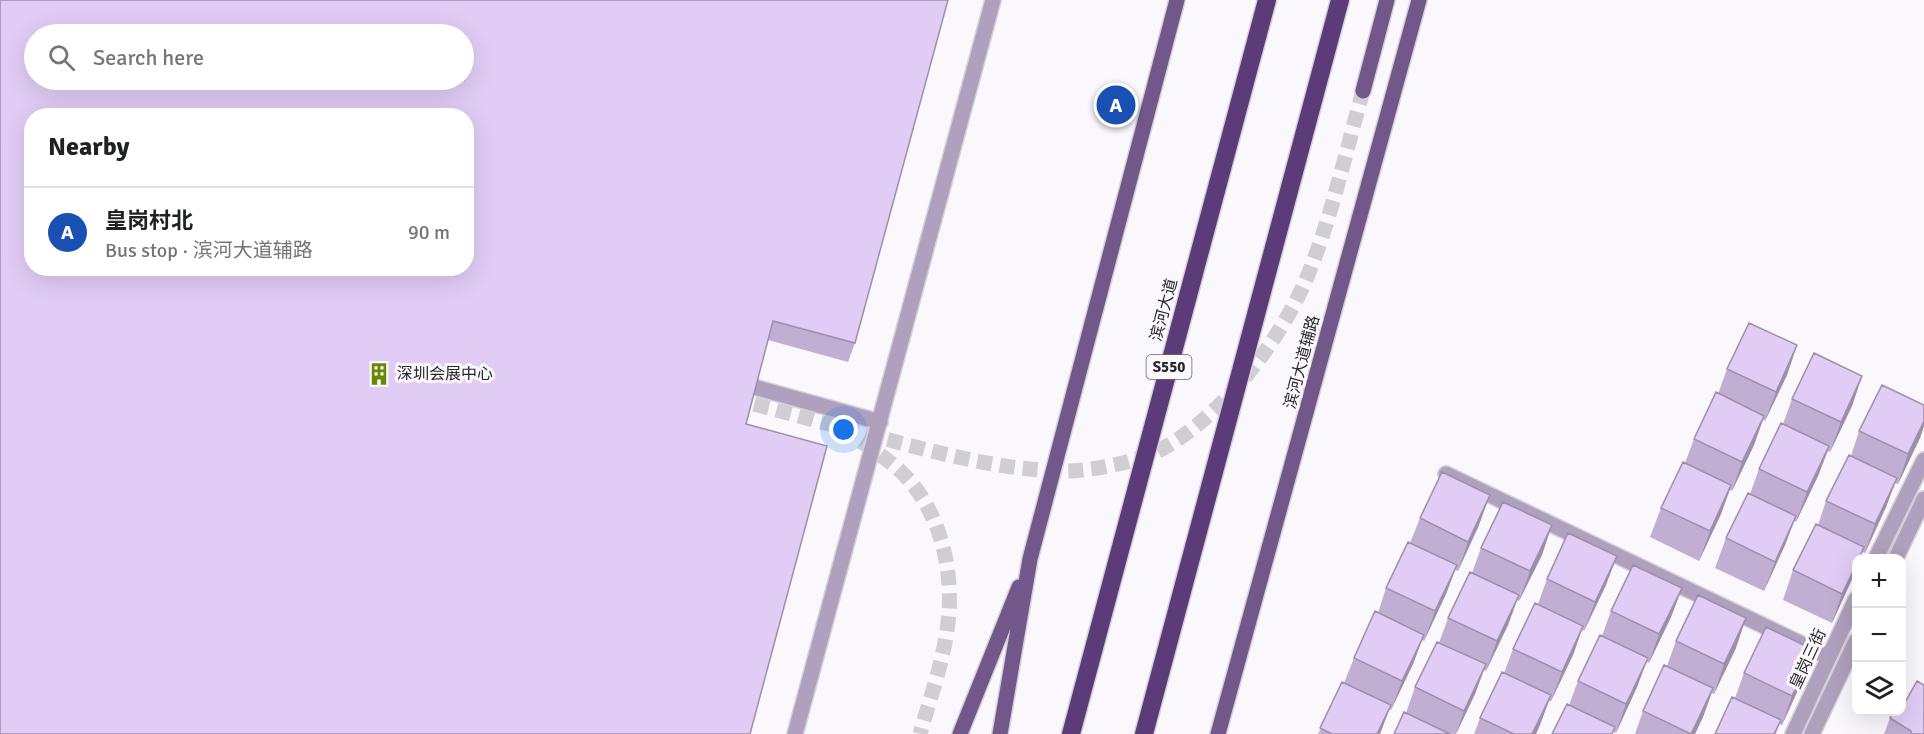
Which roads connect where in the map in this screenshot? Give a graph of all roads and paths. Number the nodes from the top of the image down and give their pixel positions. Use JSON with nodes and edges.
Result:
{"nodes":[{"id":1,"x":993,"y":0,"type":"edge"},
{"id":2,"x":1177,"y":0,"type":"edge"},
{"id":3,"x":1267,"y":0,"type":"edge"},
{"id":4,"x":1340,"y":0,"type":"edge"},
{"id":5,"x":1387,"y":0,"type":"edge"},
{"id":6,"x":1419,"y":0,"type":"edge"},
{"id":7,"x":1363,"y":91,"type":"tunnel mouth"},
{"id":8,"x":754,"y":387,"type":"edge"},
{"id":9,"x":880,"y":422,"type":"junction"},
{"id":10,"x":1924,"y":460,"type":"edge"},
{"id":11,"x":1446,"y":474,"type":"edge"},
{"id":12,"x":1924,"y":499,"type":"edge"},
{"id":13,"x":1878,"y":554,"type":"edge"},
{"id":14,"x":1898,"y":554,"type":"edge"},
{"id":15,"x":1030,"y":559,"type":"junction"},
{"id":16,"x":1853,"y":608,"type":"edge"},
{"id":17,"x":1852,"y":651,"type":"edge"},
{"id":18,"x":1829,"y":657,"type":"junction"},
{"id":19,"x":795,"y":734,"type":"edge"},
{"id":20,"x":960,"y":734,"type":"edge"},
{"id":21,"x":1000,"y":734,"type":"edge"},
{"id":22,"x":1071,"y":734,"type":"edge"},
{"id":23,"x":1144,"y":734,"type":"edge"},
{"id":24,"x":1218,"y":734,"type":"edge"},
{"id":25,"x":1793,"y":734,"type":"edge"},
{"id":26,"x":1812,"y":734,"type":"edge"}],
"edges":[{"from":1,"to":9,"type":"street"},
{"from":2,"to":15,"type":"main road"},
{"from":3,"to":22,"type":"highway","name":"滨河大道","number":"S550"},
{"from":4,"to":23,"type":"highway"},
{"from":5,"to":7,"type":"main road"},
{"from":6,"to":24,"type":"main road","name":"滨河大道辅路"},
{"from":8,"to":9,"type":"street"},
{"from":9,"to":19,"type":"street"},
{"from":10,"to":13,"type":"street"},
{"from":11,"to":18,"type":"street"},
{"from":12,"to":14,"type":"street"},
{"from":15,"to":20,"type":"main road"},
{"from":15,"to":21,"type":"main road"},
{"from":16,"to":18,"type":"street","name":"皇岗三街"},
{"from":17,"to":26,"type":"street"},
{"from":18,"to":25,"type":"street","name":"皇岗三街"}]}
